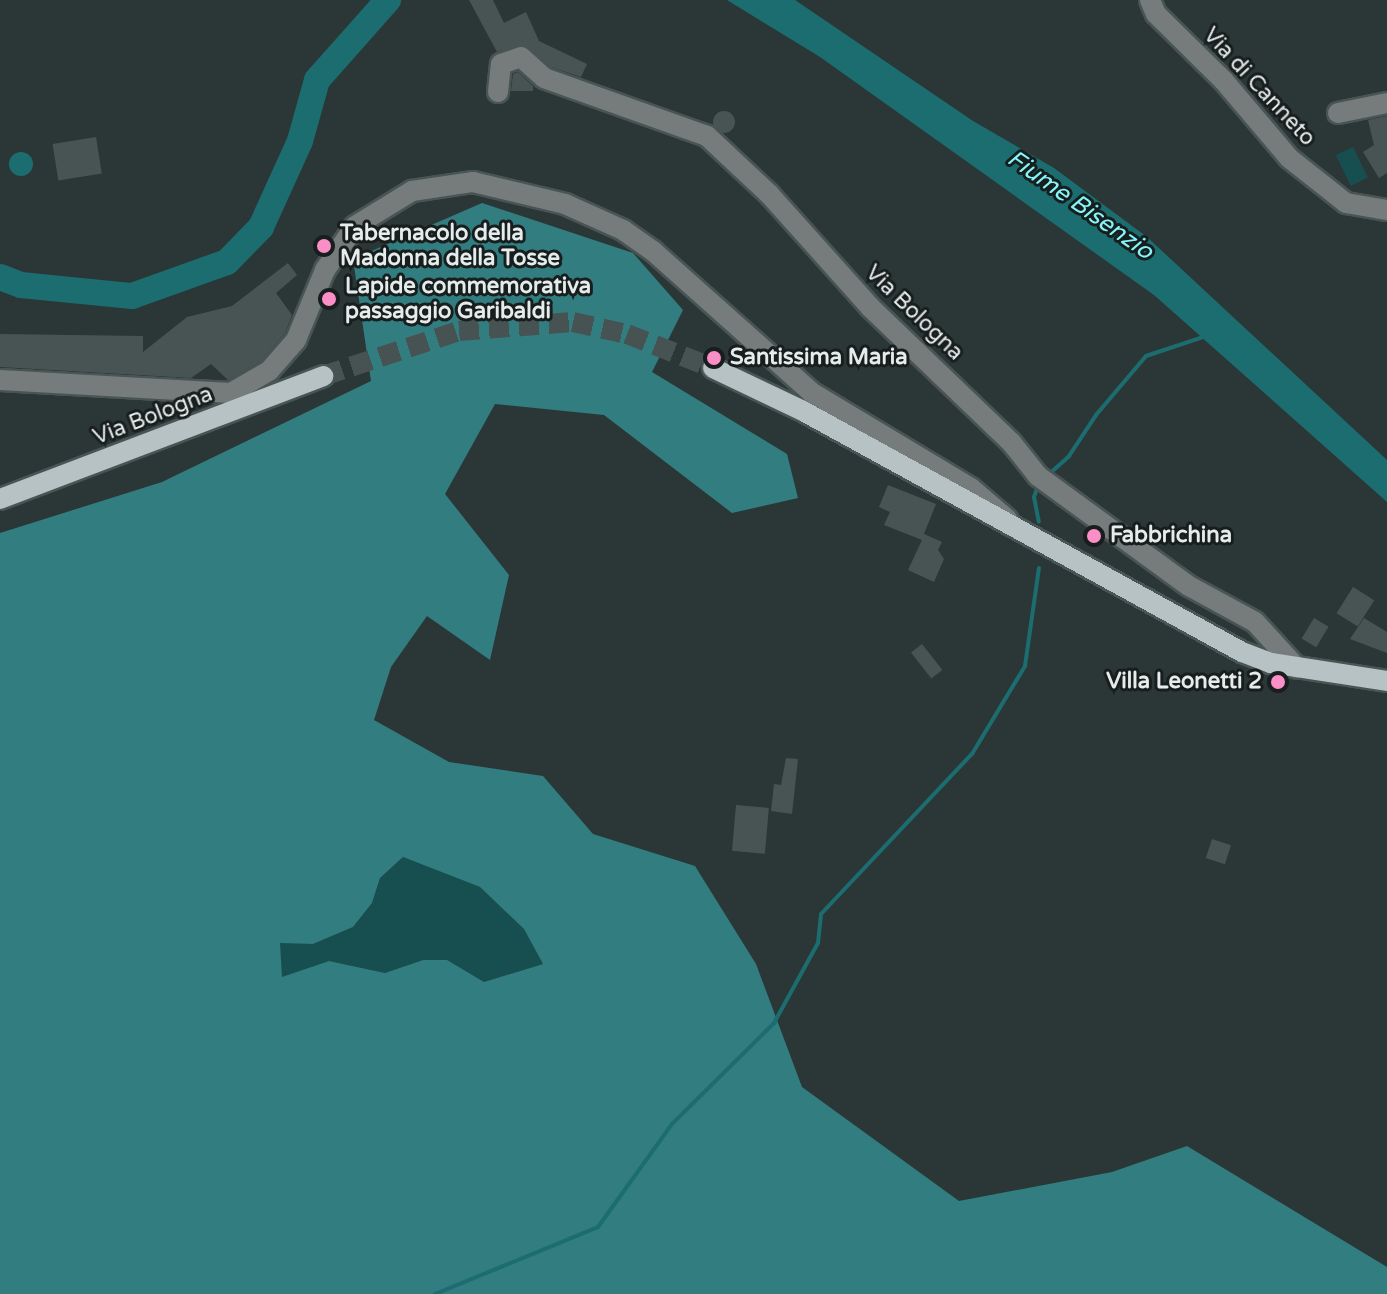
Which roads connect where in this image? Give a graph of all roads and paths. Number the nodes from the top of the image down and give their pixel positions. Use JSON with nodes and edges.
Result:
{"nodes":[{"id":1,"x":1150,"y":0,"type":"edge"},
{"id":2,"x":498,"y":92,"type":"dead end"},
{"id":3,"x":1387,"y":103,"type":"edge"},
{"id":4,"x":1338,"y":113,"type":"dead end"},
{"id":5,"x":1387,"y":210,"type":"edge"},
{"id":6,"x":713,"y":368,"type":"tunnel mouth"},
{"id":7,"x":323,"y":376,"type":"tunnel mouth"},
{"id":8,"x":0,"y":380,"type":"edge"},
{"id":9,"x":0,"y":499,"type":"edge"},
{"id":10,"x":1019,"y":530,"type":"junction"},
{"id":11,"x":1297,"y":668,"type":"junction"},
{"id":12,"x":1387,"y":681,"type":"edge"}],
"edges":[{"from":1,"to":5,"type":"street","name":"Via di Canneto"},
{"from":2,"to":11,"type":"street","name":"Via Bologna"},
{"from":3,"to":4,"type":"street","name":"Via di Canneto"},
{"from":6,"to":10,"type":"main road"},
{"from":7,"to":9,"type":"main road","name":"Via Bologna"},
{"from":8,"to":10,"type":"street"},
{"from":10,"to":11,"type":"main road"},
{"from":11,"to":12,"type":"main road"}]}
